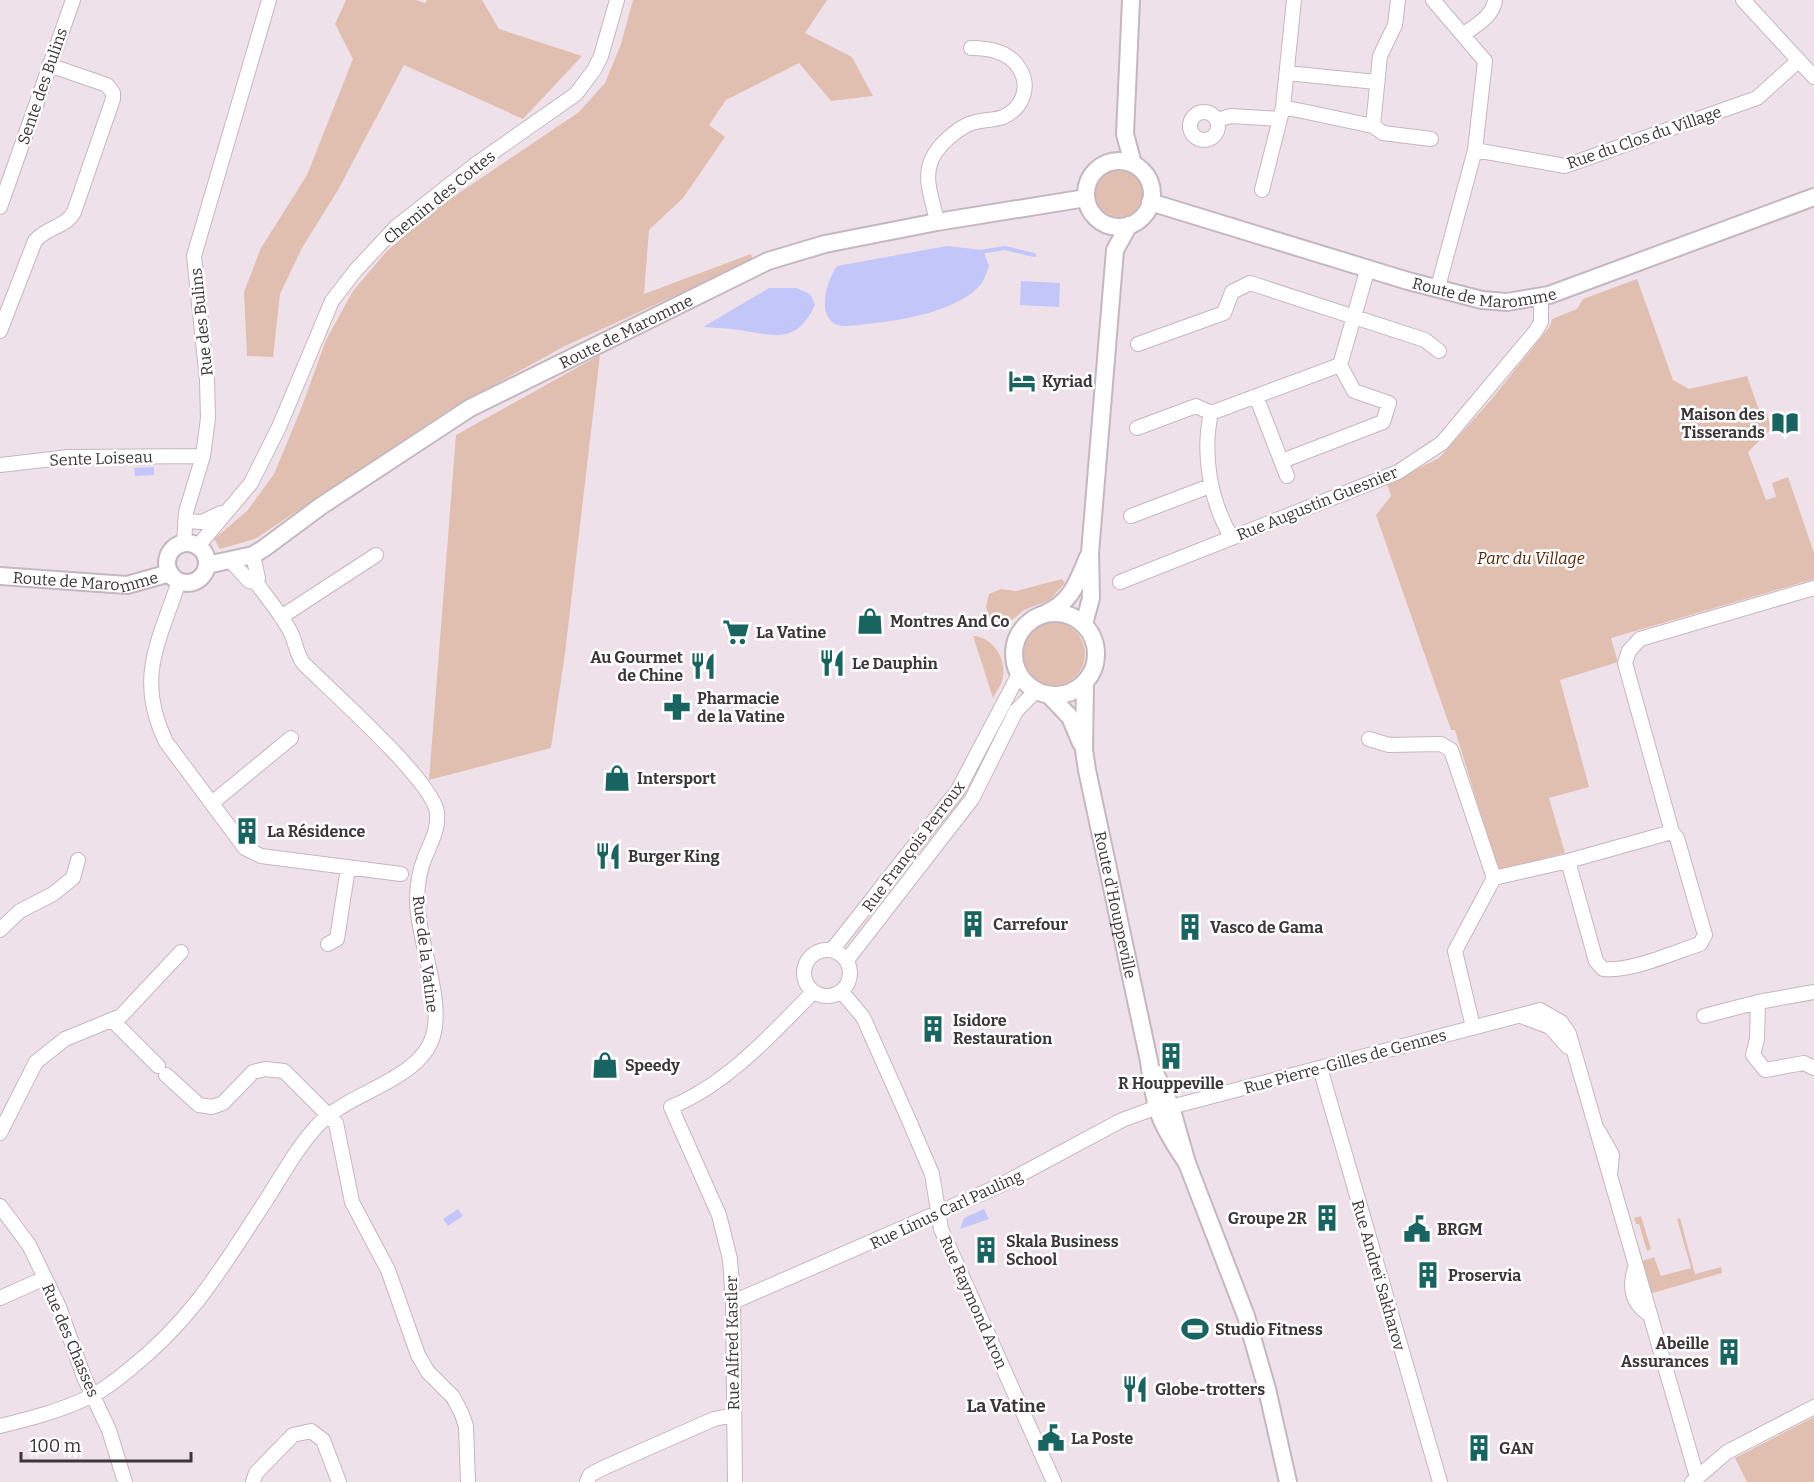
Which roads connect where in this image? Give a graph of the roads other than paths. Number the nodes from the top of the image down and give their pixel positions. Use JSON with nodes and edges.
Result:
{"nodes":[{"id":1,"x":73,"y":0,"type":"edge"},
{"id":2,"x":269,"y":0,"type":"edge"},
{"id":3,"x":617,"y":0,"type":"edge"},
{"id":4,"x":1121,"y":0,"type":"edge"},
{"id":5,"x":1131,"y":0,"type":"edge"},
{"id":6,"x":1294,"y":0,"type":"edge"},
{"id":7,"x":1398,"y":0,"type":"edge"},
{"id":8,"x":1432,"y":0,"type":"edge"},
{"id":9,"x":1495,"y":0,"type":"edge"},
{"id":10,"x":1743,"y":0,"type":"edge"},
{"id":11,"x":1463,"y":35,"type":"junction"},
{"id":12,"x":971,"y":48,"type":"dead end"},
{"id":13,"x":1798,"y":61,"type":"junction"},
{"id":14,"x":49,"y":65,"type":"junction"},
{"id":15,"x":1287,"y":73,"type":"junction"},
{"id":16,"x":1814,"y":76,"type":"edge"},
{"id":17,"x":1376,"y":82,"type":"junction"},
{"id":18,"x":1282,"y":113,"type":"junction"},
{"id":19,"x":1217,"y":120,"type":"dead end"},
{"id":20,"x":1372,"y":126,"type":"junction"},
{"id":21,"x":1431,"y":139,"type":"dead end"},
{"id":22,"x":1475,"y":150,"type":"junction"},
{"id":23,"x":1112,"y":161,"type":"junction"},
{"id":24,"x":1133,"y":164,"type":"junction"},
{"id":25,"x":1262,"y":189,"type":"dead end"},
{"id":26,"x":1814,"y":197,"type":"edge"},
{"id":27,"x":1086,"y":198,"type":"junction"},
{"id":28,"x":1150,"y":202,"type":"junction"},
{"id":29,"x":0,"y":207,"type":"edge"},
{"id":30,"x":937,"y":222,"type":"junction"},
{"id":31,"x":1104,"y":223,"type":"junction"},
{"id":32,"x":1130,"y":225,"type":"junction"},
{"id":33,"x":1115,"y":250,"type":"junction"},
{"id":34,"x":1368,"y":268,"type":"junction"},
{"id":35,"x":1438,"y":287,"type":"junction"},
{"id":36,"x":1541,"y":297,"type":"junction"},
{"id":37,"x":1355,"y":316,"type":"junction"},
{"id":38,"x":0,"y":331,"type":"edge"},
{"id":39,"x":1138,"y":344,"type":"dead end"},
{"id":40,"x":1439,"y":351,"type":"dead end"},
{"id":41,"x":1340,"y":365,"type":"junction"},
{"id":42,"x":1256,"y":396,"type":"junction"},
{"id":43,"x":1211,"y":413,"type":"junction"},
{"id":44,"x":1137,"y":428,"type":"dead end"},
{"id":45,"x":203,"y":456,"type":"junction"},
{"id":46,"x":1282,"y":461,"type":"junction"},
{"id":47,"x":0,"y":465,"type":"edge"},
{"id":48,"x":1287,"y":476,"type":"dead end"},
{"id":49,"x":1210,"y":486,"type":"junction"},
{"id":50,"x":228,"y":509,"type":"junction"},
{"id":51,"x":1131,"y":516,"type":"dead end"},
{"id":52,"x":185,"y":521,"type":"junction"},
{"id":53,"x":1232,"y":538,"type":"junction"},
{"id":54,"x":191,"y":544,"type":"junction"},
{"id":55,"x":1090,"y":553,"type":"junction"},
{"id":56,"x":252,"y":555,"type":"junction"},
{"id":57,"x":376,"y":555,"type":"dead end"},
{"id":58,"x":231,"y":561,"type":"junction"},
{"id":59,"x":207,"y":565,"type":"junction"},
{"id":60,"x":0,"y":576,"type":"edge"},
{"id":61,"x":174,"y":577,"type":"junction"},
{"id":62,"x":256,"y":582,"type":"junction"},
{"id":63,"x":1120,"y":582,"type":"dead end"},
{"id":64,"x":1814,"y":588,"type":"edge"},
{"id":65,"x":1046,"y":613,"type":"junction"},
{"id":66,"x":281,"y":617,"type":"junction"},
{"id":67,"x":1084,"y":624,"type":"junction"},
{"id":68,"x":1019,"y":674,"type":"junction"},
{"id":69,"x":1085,"y":682,"type":"junction"},
{"id":70,"x":1043,"y":693,"type":"junction"},
{"id":71,"x":291,"y":738,"type":"dead end"},
{"id":72,"x":1368,"y":739,"type":"dead end"},
{"id":73,"x":1084,"y":750,"type":"junction"},
{"id":74,"x":212,"y":804,"type":"junction"},
{"id":75,"x":1672,"y":832,"type":"junction"},
{"id":76,"x":78,"y":860,"type":"dead end"},
{"id":77,"x":1568,"y":861,"type":"junction"},
{"id":78,"x":348,"y":868,"type":"junction"},
{"id":79,"x":411,"y":877,"type":"junction"},
{"id":80,"x":1494,"y":878,"type":"junction"},
{"id":81,"x":0,"y":930,"type":"edge"},
{"id":82,"x":328,"y":944,"type":"dead end"},
{"id":83,"x":832,"y":950,"type":"junction"},
{"id":84,"x":181,"y":952,"type":"dead end"},
{"id":85,"x":847,"y":960,"type":"junction"},
{"id":86,"x":813,"y":992,"type":"junction"},
{"id":87,"x":841,"y":992,"type":"junction"},
{"id":88,"x":1814,"y":992,"type":"edge"},
{"id":89,"x":1758,"y":1002,"type":"junction"},
{"id":90,"x":1704,"y":1016,"type":"dead end"},
{"id":91,"x":113,"y":1021,"type":"junction"},
{"id":92,"x":1473,"y":1027,"type":"junction"},
{"id":93,"x":1320,"y":1068,"type":"junction"},
{"id":94,"x":1814,"y":1068,"type":"edge"},
{"id":95,"x":1160,"y":1102,"type":"junction"},
{"id":96,"x":329,"y":1115,"type":"junction"},
{"id":97,"x":0,"y":1133,"type":"edge"},
{"id":98,"x":0,"y":1206,"type":"edge"},
{"id":99,"x":939,"y":1213,"type":"junction"},
{"id":100,"x":45,"y":1278,"type":"junction"},
{"id":101,"x":0,"y":1298,"type":"edge"},
{"id":102,"x":734,"y":1302,"type":"junction"},
{"id":103,"x":93,"y":1396,"type":"junction"},
{"id":104,"x":1814,"y":1407,"type":"edge"},
{"id":105,"x":734,"y":1415,"type":"junction"},
{"id":106,"x":0,"y":1426,"type":"edge"},
{"id":107,"x":1695,"y":1480,"type":"edge"},
{"id":108,"x":125,"y":1482,"type":"edge"},
{"id":109,"x":253,"y":1482,"type":"edge"},
{"id":110,"x":339,"y":1482,"type":"edge"},
{"id":111,"x":468,"y":1482,"type":"edge"},
{"id":112,"x":587,"y":1482,"type":"edge"},
{"id":113,"x":735,"y":1482,"type":"edge"},
{"id":114,"x":1054,"y":1482,"type":"edge"},
{"id":115,"x":1288,"y":1482,"type":"edge"},
{"id":116,"x":1440,"y":1482,"type":"edge"}],
"edges":[{"from":1,"to":14,"type":"street","name":"Sente des Bulins"},
{"from":2,"to":45,"type":"street","name":"Rue des Bulins"},
{"from":3,"to":50,"type":"street","name":"Chemin des Cottes"},
{"from":4,"to":23,"type":"street"},
{"from":5,"to":24,"type":"street"},
{"from":6,"to":15,"type":"street"},
{"from":7,"to":17,"type":"street"},
{"from":8,"to":11,"type":"street"},
{"from":9,"to":11,"type":"street"},
{"from":10,"to":13,"type":"street"},
{"from":11,"to":22,"type":"street"},
{"from":12,"to":30,"type":"street"},
{"from":13,"to":16,"type":"street"},
{"from":13,"to":22,"type":"street","name":"Rue du Clos du Village"},
{"from":14,"to":29,"type":"street","name":"Sente des Bulins"},
{"from":14,"to":38,"type":"street"},
{"from":15,"to":17,"type":"street"},
{"from":15,"to":18,"type":"street"},
{"from":17,"to":20,"type":"street"},
{"from":18,"to":19,"type":"street"},
{"from":18,"to":20,"type":"street"},
{"from":18,"to":25,"type":"street"},
{"from":20,"to":21,"type":"street"},
{"from":22,"to":35,"type":"street"},
{"from":23,"to":24,"type":"street"},
{"from":23,"to":27,"type":"street"},
{"from":24,"to":28,"type":"street"},
{"from":26,"to":36,"type":"street","name":"Route de Maromme"},
{"from":27,"to":30,"type":"street","name":"Route de Maromme"},
{"from":27,"to":31,"type":"street"},
{"from":28,"to":32,"type":"street"},
{"from":28,"to":34,"type":"street","name":"Route de Maromme"},
{"from":30,"to":56,"type":"street","name":"Route de Maromme"},
{"from":31,"to":32,"type":"street"},
{"from":31,"to":33,"type":"street"},
{"from":32,"to":33,"type":"street"},
{"from":33,"to":55,"type":"street"},
{"from":34,"to":35,"type":"street","name":"Route de Maromme"},
{"from":34,"to":37,"type":"street"},
{"from":35,"to":36,"type":"street","name":"Route de Maromme"},
{"from":36,"to":53,"type":"street","name":"Rue Augustin Guesnier"},
{"from":37,"to":39,"type":"street"},
{"from":37,"to":40,"type":"street"},
{"from":37,"to":41,"type":"street"},
{"from":41,"to":42,"type":"street"},
{"from":41,"to":46,"type":"street"},
{"from":42,"to":43,"type":"street"},
{"from":42,"to":46,"type":"street"},
{"from":43,"to":44,"type":"street"},
{"from":43,"to":49,"type":"street"},
{"from":45,"to":47,"type":"street","name":"Sente Loiseau"},
{"from":45,"to":52,"type":"street","name":"Rue des Bulins"},
{"from":46,"to":48,"type":"street"},
{"from":49,"to":51,"type":"street"},
{"from":49,"to":53,"type":"street"},
{"from":50,"to":52,"type":"street","name":"Chemin des Cottes"},
{"from":50,"to":54,"type":"street","name":"Chemin des Cottes"},
{"from":52,"to":54,"type":"street","name":"Rue des Bulins"},
{"from":53,"to":63,"type":"street","name":"Rue Augustin Guesnier"},
{"from":54,"to":59,"type":"street"},
{"from":54,"to":61,"type":"street"},
{"from":55,"to":65,"type":"street"},
{"from":55,"to":67,"type":"street"},
{"from":56,"to":58,"type":"street","name":"Route de Maromme"},
{"from":56,"to":62,"type":"street","name":"Rue de la Vatine"},
{"from":57,"to":66,"type":"street"},
{"from":58,"to":59,"type":"street","name":"Route de Maromme"},
{"from":58,"to":62,"type":"street","name":"Rue de la Vatine"},
{"from":59,"to":61,"type":"street"},
{"from":60,"to":61,"type":"street","name":"Route de Maromme"},
{"from":61,"to":74,"type":"street"},
{"from":62,"to":66,"type":"street","name":"Rue de la Vatine"},
{"from":64,"to":75,"type":"street"},
{"from":65,"to":67,"type":"street"},
{"from":65,"to":68,"type":"street"},
{"from":66,"to":79,"type":"street","name":"Rue de la Vatine"},
{"from":67,"to":69,"type":"street"},
{"from":68,"to":70,"type":"street"},
{"from":68,"to":83,"type":"street","name":"Rue François Perroux"},
{"from":69,"to":70,"type":"street"},
{"from":69,"to":73,"type":"street","name":"Route d'Houppeville"},
{"from":70,"to":73,"type":"street","name":"Route d'Houppeville"},
{"from":70,"to":85,"type":"street","name":"Rue François Perroux"},
{"from":71,"to":74,"type":"street"},
{"from":72,"to":80,"type":"street"},
{"from":73,"to":95,"type":"street","name":"Route d'Houppeville"},
{"from":74,"to":78,"type":"street"},
{"from":75,"to":77,"type":"street"},
{"from":75,"to":77,"type":"street"},
{"from":76,"to":81,"type":"street"},
{"from":77,"to":80,"type":"street"},
{"from":78,"to":79,"type":"street"},
{"from":78,"to":82,"type":"street"},
{"from":79,"to":96,"type":"street","name":"Rue de la Vatine"},
{"from":80,"to":92,"type":"street"},
{"from":83,"to":85,"type":"street"},
{"from":83,"to":86,"type":"street"},
{"from":84,"to":91,"type":"street"},
{"from":85,"to":87,"type":"street"},
{"from":86,"to":87,"type":"street"},
{"from":86,"to":102,"type":"street","name":"Rue Alfred Kastler"},
{"from":87,"to":99,"type":"street","name":"Rue Raymond Aron"},
{"from":88,"to":89,"type":"street"},
{"from":89,"to":90,"type":"street"},
{"from":89,"to":94,"type":"street"},
{"from":91,"to":96,"type":"street"},
{"from":91,"to":97,"type":"street"},
{"from":92,"to":93,"type":"street","name":"Rue Pierre-Gilles de Gennes"},
{"from":92,"to":107,"type":"street","name":"Rue Pierre-Gilles de Gennes"},
{"from":93,"to":95,"type":"street","name":"Rue Pierre-Gilles de Gennes"},
{"from":93,"to":116,"type":"street","name":"Rue Andreï Sakharov"},
{"from":95,"to":99,"type":"street","name":"Rue Linus Carl Pauling"},
{"from":95,"to":115,"type":"street","name":"Route d'Houppeville"},
{"from":96,"to":103,"type":"street","name":"Rue de la Vatine"},
{"from":96,"to":111,"type":"street"},
{"from":98,"to":100,"type":"street","name":"Rue des Chasses"},
{"from":99,"to":102,"type":"street","name":"Rue Linus Carl Pauling"},
{"from":99,"to":114,"type":"street","name":"Rue Raymond Aron"},
{"from":100,"to":101,"type":"street"},
{"from":100,"to":103,"type":"street","name":"Rue des Chasses"},
{"from":102,"to":105,"type":"street","name":"Rue Alfred Kastler"},
{"from":103,"to":106,"type":"street","name":"Rue de la Vatine"},
{"from":103,"to":108,"type":"street","name":"Rue des Chasses"},
{"from":104,"to":107,"type":"street"},
{"from":105,"to":112,"type":"street"},
{"from":105,"to":113,"type":"street","name":"Rue Alfred Kastler"},
{"from":109,"to":110,"type":"street"}]}
